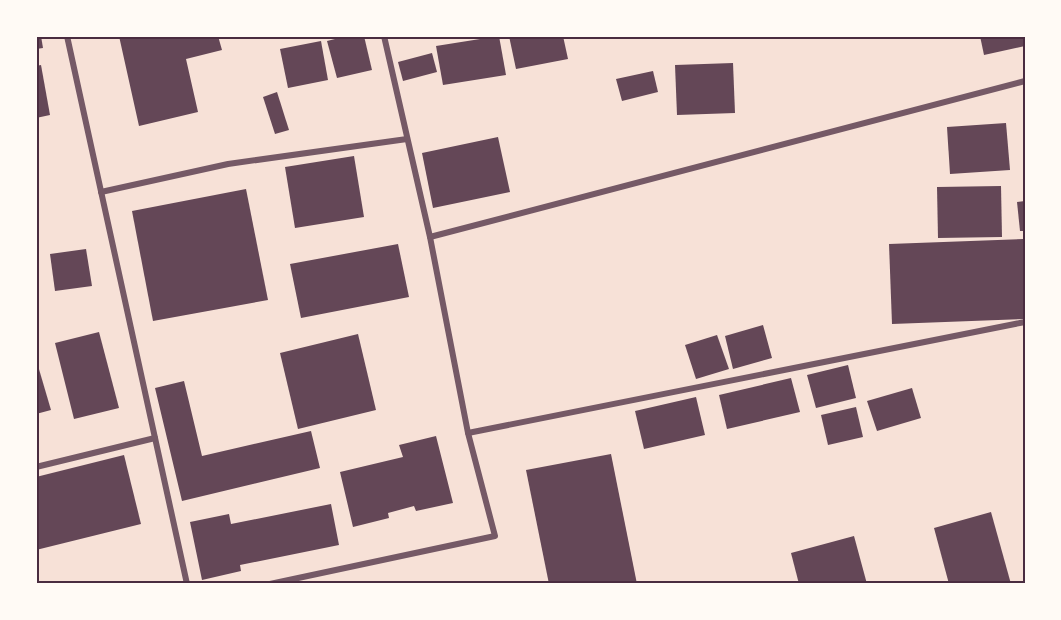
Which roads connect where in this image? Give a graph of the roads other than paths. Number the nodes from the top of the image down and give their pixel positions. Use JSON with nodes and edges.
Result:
{"nodes":[{"id":1,"x":67,"y":36,"type":"edge"},
{"id":2,"x":384,"y":36,"type":"edge"},
{"id":3,"x":1025,"y":81,"type":"edge"},
{"id":4,"x":407,"y":139,"type":"junction"},
{"id":5,"x":101,"y":192,"type":"junction"},
{"id":6,"x":430,"y":237,"type":"junction"},
{"id":7,"x":1025,"y":322,"type":"edge"},
{"id":8,"x":468,"y":433,"type":"junction"},
{"id":9,"x":155,"y":438,"type":"junction"},
{"id":10,"x":36,"y":467,"type":"edge"},
{"id":11,"x":187,"y":584,"type":"edge"},
{"id":12,"x":270,"y":584,"type":"edge"}],
"edges":[{"from":1,"to":5,"type":"street"},
{"from":2,"to":4,"type":"street"},
{"from":3,"to":6,"type":"street"},
{"from":4,"to":5,"type":"street"},
{"from":4,"to":6,"type":"street"},
{"from":5,"to":9,"type":"street"},
{"from":6,"to":8,"type":"street"},
{"from":7,"to":8,"type":"street"},
{"from":8,"to":12,"type":"street"},
{"from":9,"to":10,"type":"street"},
{"from":9,"to":11,"type":"street"}]}
